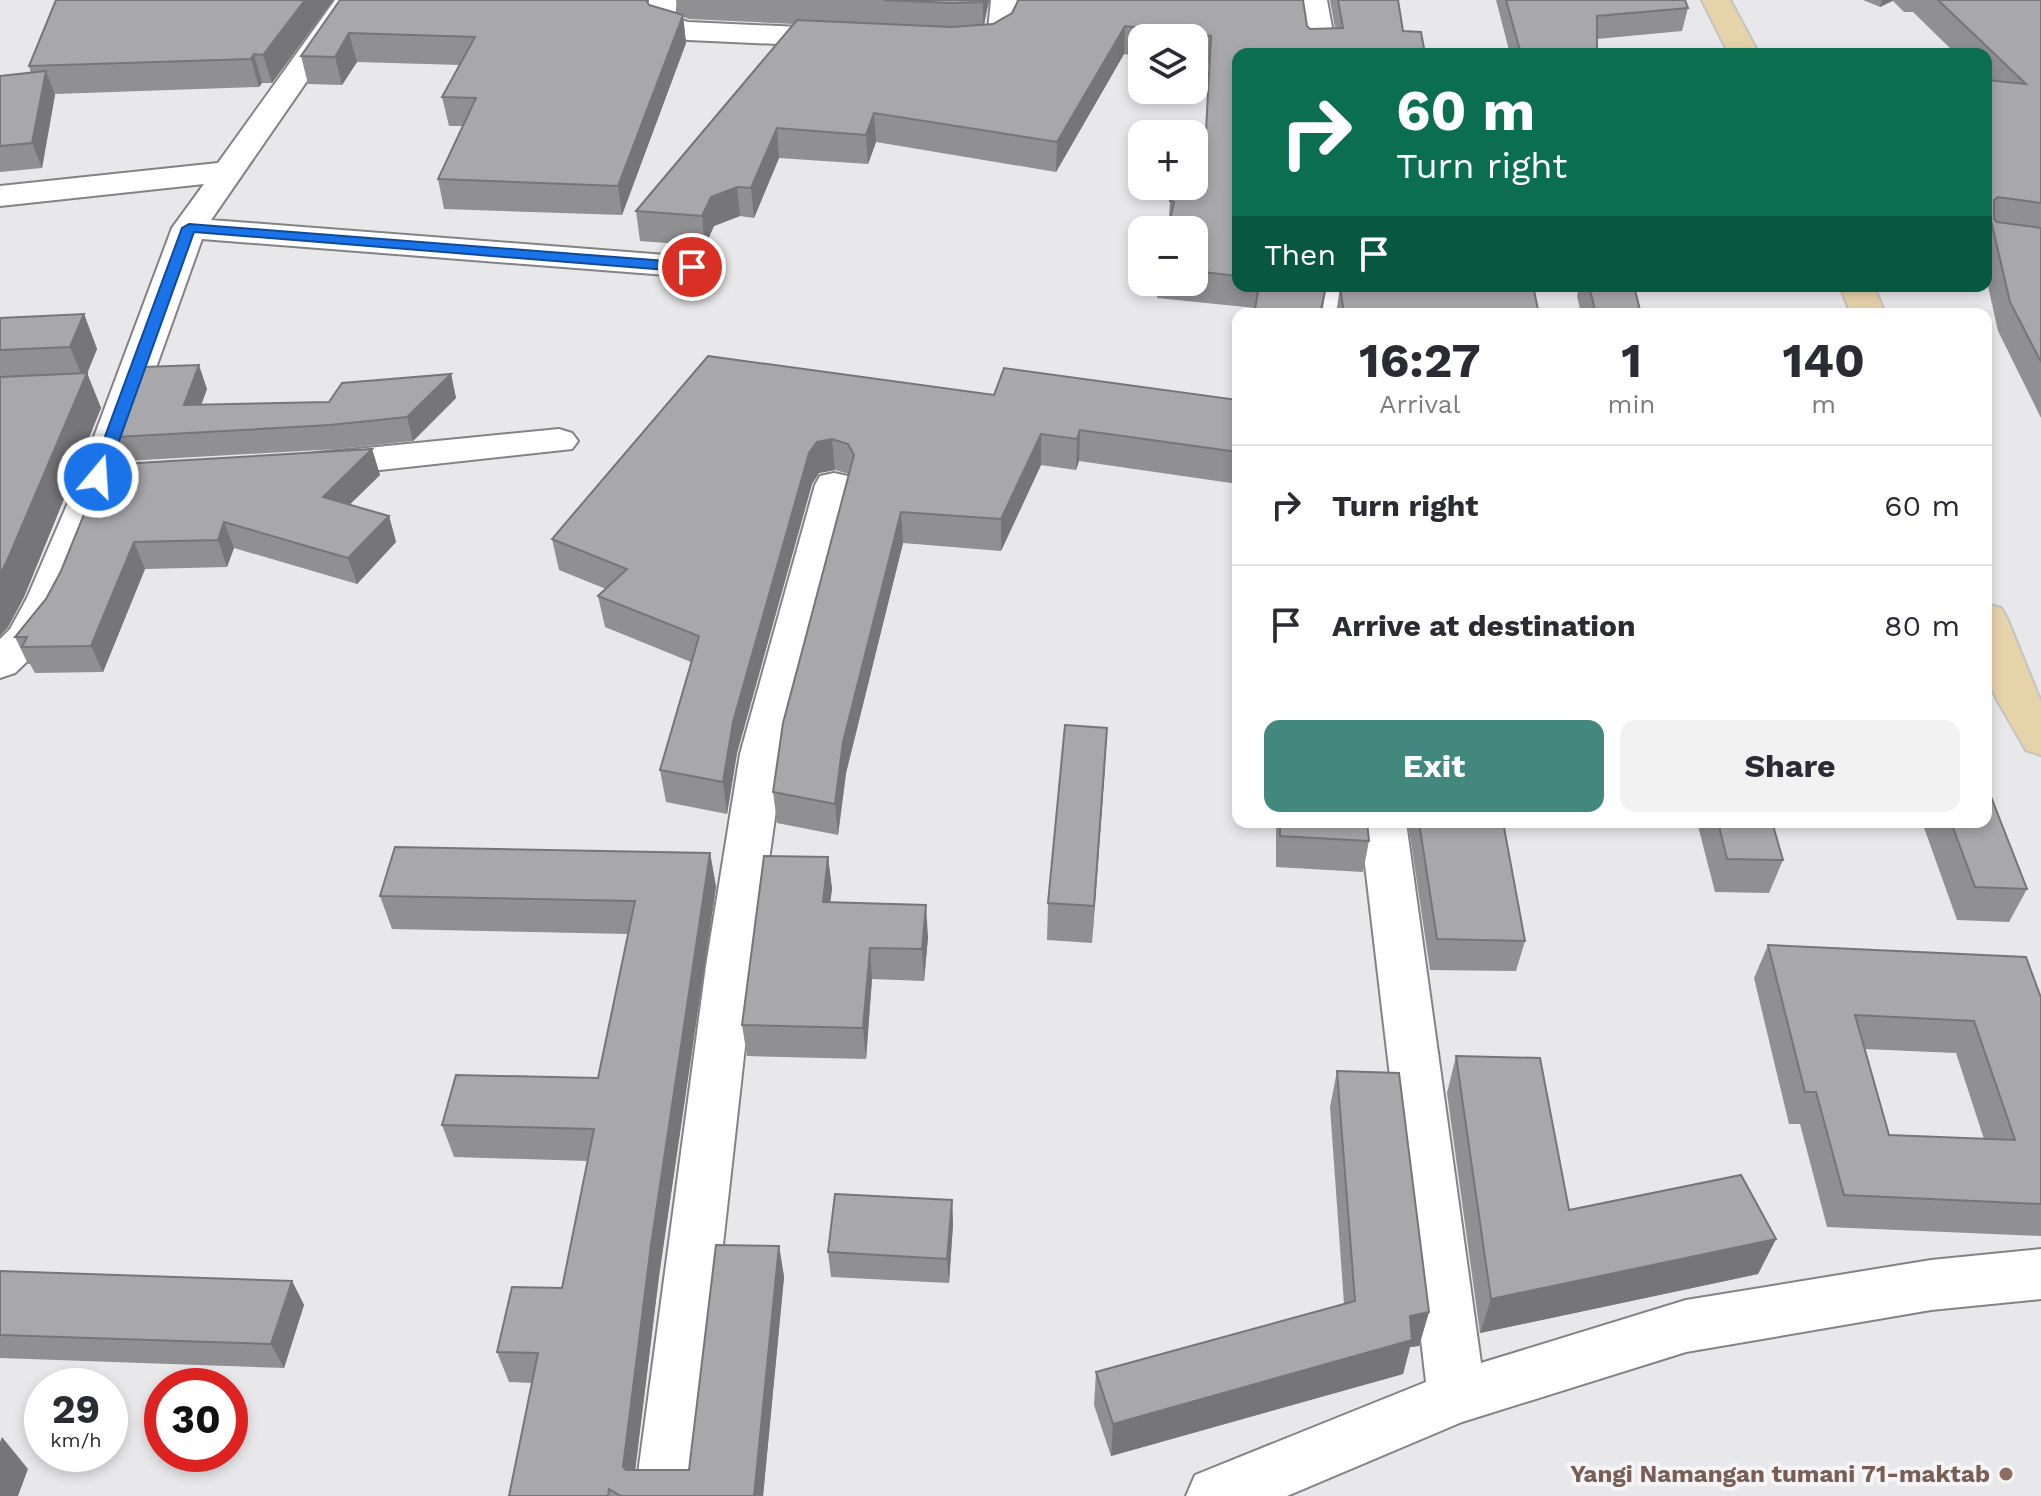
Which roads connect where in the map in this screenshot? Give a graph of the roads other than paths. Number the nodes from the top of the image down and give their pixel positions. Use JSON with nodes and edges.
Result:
{"nodes":[{"id":1,"x":349,"y":0,"type":"edge"},
{"id":2,"x":663,"y":0,"type":"edge"},
{"id":3,"x":1005,"y":0,"type":"edge"},
{"id":4,"x":1313,"y":0,"type":"edge"},
{"id":5,"x":1716,"y":0,"type":"edge"},
{"id":6,"x":875,"y":40,"type":"edge"},
{"id":7,"x":937,"y":43,"type":"edge"},
{"id":8,"x":1321,"y":48,"type":"edge"},
{"id":9,"x":1741,"y":48,"type":"edge"},
{"id":10,"x":227,"y":172,"type":"junction"},
{"id":11,"x":0,"y":196,"type":"edge"},
{"id":12,"x":189,"y":228,"type":"junction"},
{"id":13,"x":692,"y":267,"type":"dead end"},
{"id":14,"x":559,"y":441,"type":"dead end"},
{"id":15,"x":273,"y":467,"type":"edge"},
{"id":16,"x":834,"y":485,"type":"dead end"},
{"id":17,"x":1992,"y":633,"type":"edge"},
{"id":18,"x":0,"y":663,"type":"edge"},
{"id":19,"x":2041,"y":739,"type":"edge"},
{"id":20,"x":1384,"y":828,"type":"edge"},
{"id":21,"x":2041,"y":1274,"type":"edge"},
{"id":22,"x":1457,"y":1397,"type":"junction"},
{"id":23,"x":665,"y":1496,"type":"edge"},
{"id":24,"x":1216,"y":1496,"type":"edge"}],
"edges":[{"from":1,"to":10,"type":"street"},
{"from":2,"to":6,"type":"street"},
{"from":3,"to":7,"type":"street"},
{"from":4,"to":8,"type":"street"},
{"from":5,"to":9,"type":"main road"},
{"from":10,"to":11,"type":"street"},
{"from":10,"to":12,"type":"street"},
{"from":12,"to":13,"type":"street"},
{"from":12,"to":18,"type":"street"},
{"from":14,"to":15,"type":"street"},
{"from":16,"to":23,"type":"street"},
{"from":17,"to":19,"type":"main road"},
{"from":20,"to":22,"type":"street"},
{"from":21,"to":22,"type":"street"},
{"from":22,"to":24,"type":"street"}]}
